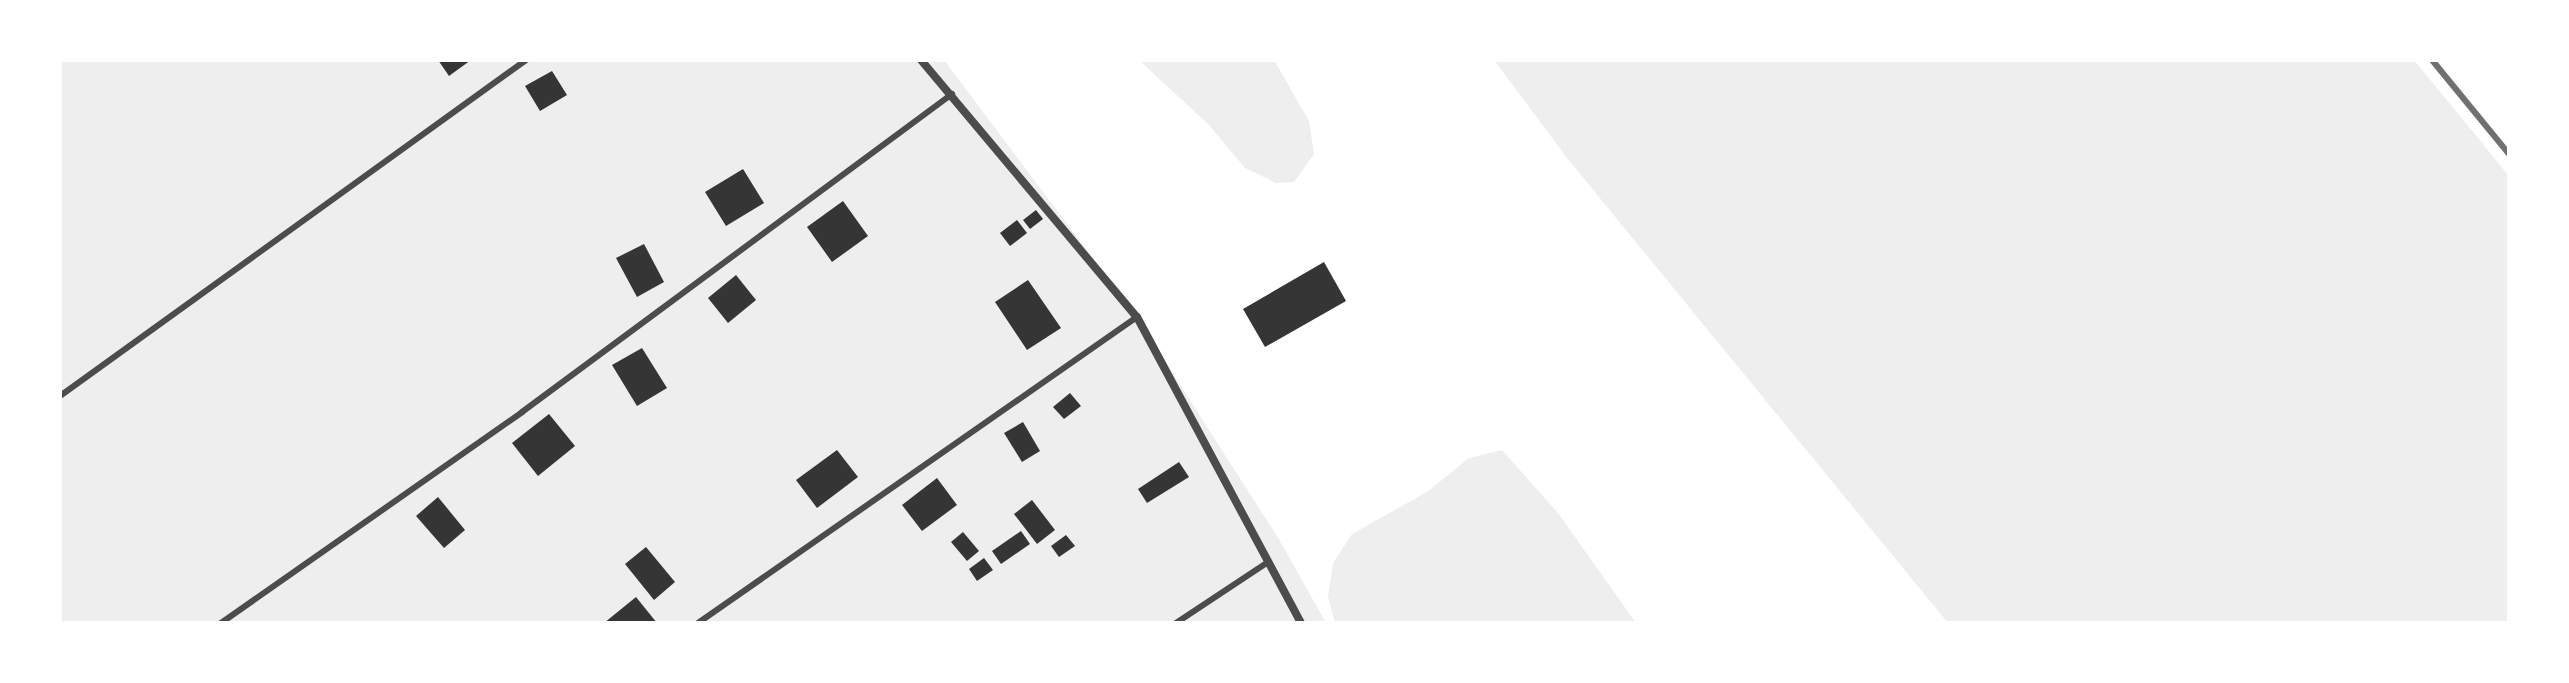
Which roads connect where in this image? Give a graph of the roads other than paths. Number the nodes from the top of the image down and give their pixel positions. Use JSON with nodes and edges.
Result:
{"nodes":[{"id":1,"x":526,"y":60,"type":"edge"},
{"id":2,"x":921,"y":60,"type":"edge"},
{"id":3,"x":952,"y":94,"type":"junction"},
{"id":4,"x":1137,"y":317,"type":"junction"},
{"id":5,"x":60,"y":396,"type":"edge"},
{"id":6,"x":1268,"y":562,"type":"junction"},
{"id":7,"x":221,"y":623,"type":"edge"},
{"id":8,"x":698,"y":623,"type":"edge"},
{"id":9,"x":1176,"y":623,"type":"edge"},
{"id":10,"x":1301,"y":623,"type":"edge"}],
"edges":[{"from":1,"to":5,"type":"lane"},
{"from":2,"to":3,"type":"street"},
{"from":3,"to":4,"type":"street"},
{"from":3,"to":7,"type":"lane"},
{"from":4,"to":6,"type":"street"},
{"from":4,"to":8,"type":"lane"},
{"from":6,"to":9,"type":"lane"},
{"from":6,"to":10,"type":"street"}]}
